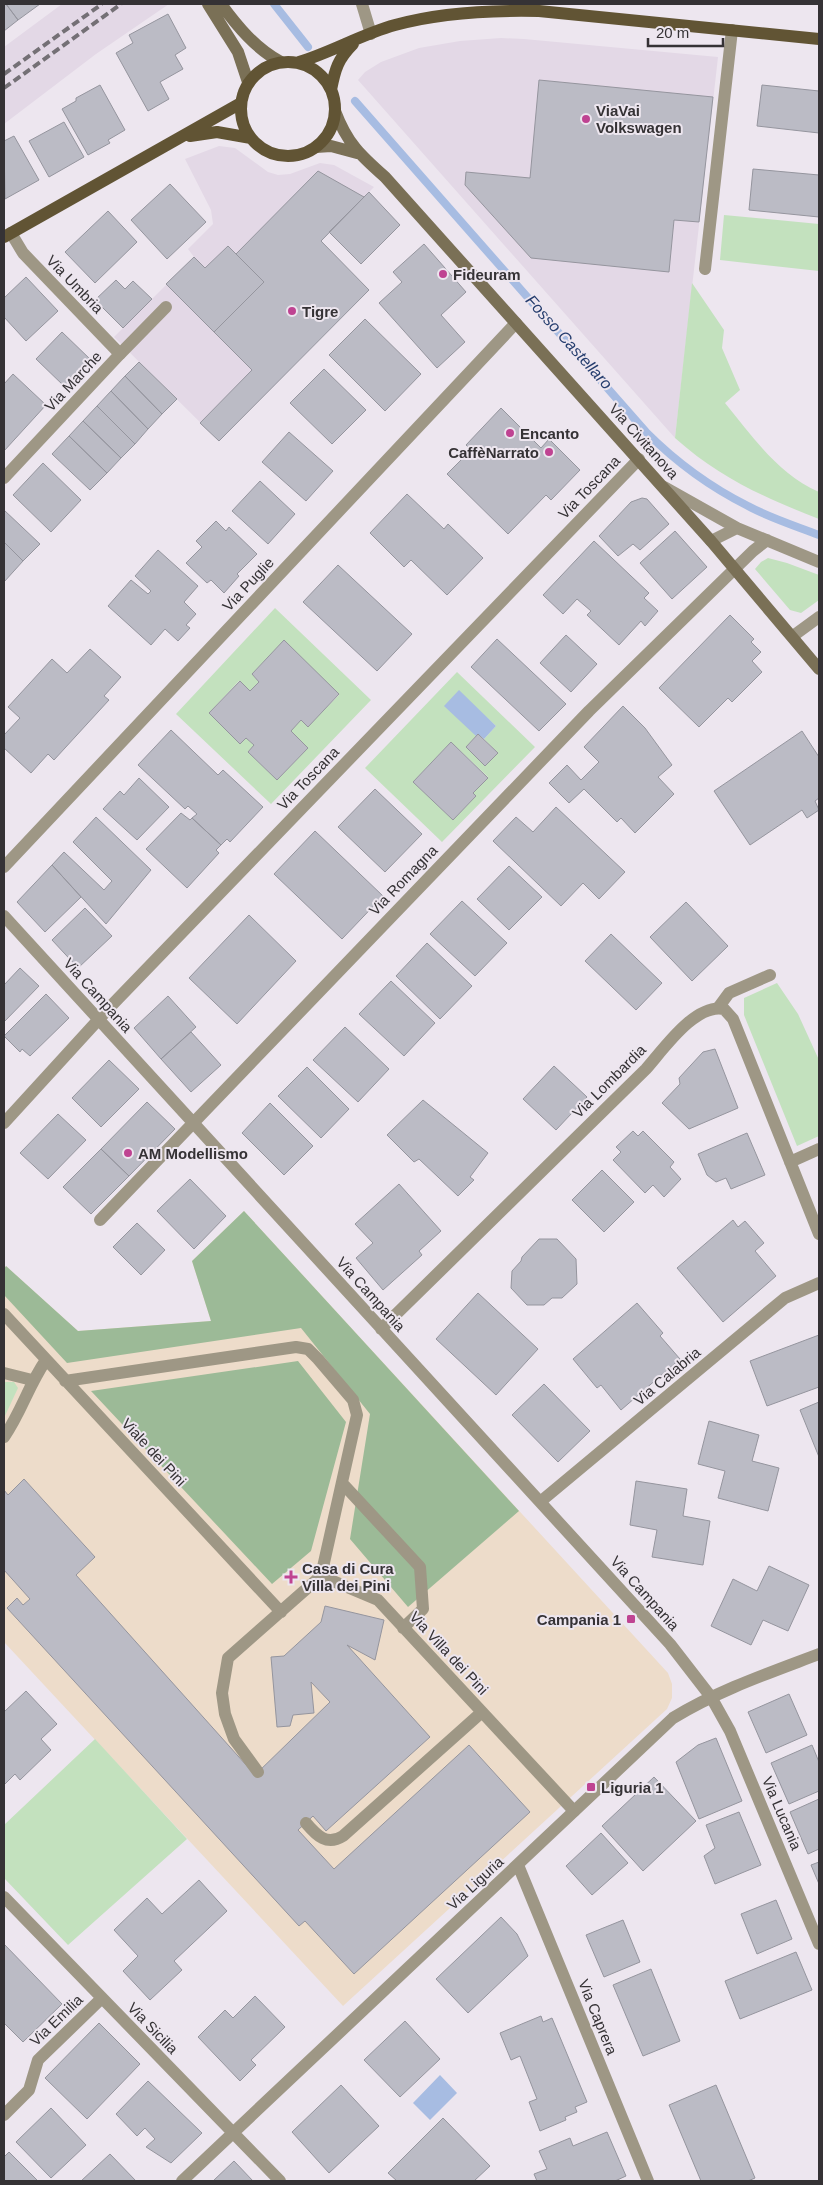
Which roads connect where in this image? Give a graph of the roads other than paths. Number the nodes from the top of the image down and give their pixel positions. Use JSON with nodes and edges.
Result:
{"nodes":[{"id":1,"x":208,"y":4,"type":"edge"},
{"id":2,"x":221,"y":4,"type":"edge"},
{"id":3,"x":362,"y":4,"type":"edge"},
{"id":4,"x":732,"y":30,"type":"junction"},
{"id":5,"x":370,"y":34,"type":"junction"},
{"id":6,"x":819,"y":39,"type":"edge"},
{"id":7,"x":356,"y":40,"type":"junction"},
{"id":8,"x":281,"y":62,"type":"junction"},
{"id":9,"x":299,"y":62,"type":"junction"},
{"id":10,"x":248,"y":82,"type":"junction"},
{"id":11,"x":331,"y":90,"type":"junction"},
{"id":12,"x":241,"y":103,"type":"junction"},
{"id":13,"x":335,"y":111,"type":"junction"},
{"id":14,"x":251,"y":138,"type":"junction"},
{"id":15,"x":174,"y":139,"type":"junction"},
{"id":16,"x":316,"y":147,"type":"junction"},
{"id":17,"x":358,"y":153,"type":"junction"},
{"id":18,"x":7,"y":235,"type":"edge"},
{"id":19,"x":705,"y":269,"type":"dead end"},
{"id":20,"x":166,"y":307,"type":"dead end"},
{"id":21,"x":516,"y":323,"type":"junction"},
{"id":22,"x":120,"y":354,"type":"junction"},
{"id":23,"x":638,"y":459,"type":"junction"},
{"id":24,"x":4,"y":478,"type":"edge"},
{"id":25,"x":662,"y":485,"type":"junction"},
{"id":26,"x":737,"y":528,"type":"junction"},
{"id":27,"x":767,"y":540,"type":"junction"},
{"id":28,"x":711,"y":541,"type":"junction"},
{"id":29,"x":819,"y":562,"type":"edge"},
{"id":30,"x":736,"y":569,"type":"junction"},
{"id":31,"x":819,"y":617,"type":"edge"},
{"id":32,"x":793,"y":636,"type":"junction"},
{"id":33,"x":819,"y":669,"type":"edge"},
{"id":34,"x":4,"y":867,"type":"edge"},
{"id":35,"x":4,"y":916,"type":"edge"},
{"id":36,"x":770,"y":975,"type":"dead end"},
{"id":37,"x":718,"y":1008,"type":"junction"},
{"id":38,"x":98,"y":1020,"type":"junction"},
{"id":39,"x":4,"y":1123,"type":"edge"},
{"id":40,"x":192,"y":1124,"type":"junction"},
{"id":41,"x":819,"y":1149,"type":"edge"},
{"id":42,"x":790,"y":1162,"type":"junction"},
{"id":43,"x":100,"y":1220,"type":"dead end"},
{"id":44,"x":819,"y":1234,"type":"edge"},
{"id":45,"x":819,"y":1283,"type":"edge"},
{"id":46,"x":4,"y":1314,"type":"edge"},
{"id":47,"x":381,"y":1329,"type":"junction"},
{"id":48,"x":46,"y":1360,"type":"junction"},
{"id":49,"x":4,"y":1373,"type":"edge"},
{"id":50,"x":32,"y":1380,"type":"junction"},
{"id":51,"x":65,"y":1381,"type":"junction"},
{"id":52,"x":4,"y":1437,"type":"edge"},
{"id":53,"x":343,"y":1484,"type":"junction"},
{"id":54,"x":540,"y":1502,"type":"junction"},
{"id":55,"x":321,"y":1576,"type":"junction"},
{"id":56,"x":281,"y":1612,"type":"junction"},
{"id":57,"x":403,"y":1628,"type":"junction"},
{"id":58,"x":819,"y":1654,"type":"edge"},
{"id":59,"x":710,"y":1697,"type":"junction"},
{"id":60,"x":482,"y":1712,"type":"junction"},
{"id":61,"x":258,"y":1772,"type":"dead end"},
{"id":62,"x":574,"y":1811,"type":"junction"},
{"id":63,"x":306,"y":1823,"type":"dead end"},
{"id":64,"x":518,"y":1865,"type":"junction"},
{"id":65,"x":4,"y":1896,"type":"edge"},
{"id":66,"x":819,"y":1944,"type":"edge"},
{"id":67,"x":102,"y":1998,"type":"junction"},
{"id":68,"x":4,"y":2115,"type":"edge"},
{"id":69,"x":232,"y":2133,"type":"junction"},
{"id":70,"x":182,"y":2181,"type":"edge"},
{"id":71,"x":280,"y":2181,"type":"edge"},
{"id":72,"x":648,"y":2181,"type":"edge"}],
"edges":[{"from":1,"to":10,"type":"street"},
{"from":2,"to":8,"type":"street"},
{"from":3,"to":5,"type":"street"},
{"from":4,"to":5,"type":"main road"},
{"from":4,"to":6,"type":"main road"},
{"from":4,"to":19,"type":"street"},
{"from":5,"to":7,"type":"main road"},
{"from":7,"to":9,"type":"main road"},
{"from":7,"to":11,"type":"main road"},
{"from":8,"to":9,"type":"main road"},
{"from":8,"to":10,"type":"main road"},
{"from":9,"to":11,"type":"main road"},
{"from":10,"to":12,"type":"main road"},
{"from":11,"to":13,"type":"main road"},
{"from":12,"to":14,"type":"main road"},
{"from":12,"to":15,"type":"main road"},
{"from":13,"to":16,"type":"main road"},
{"from":13,"to":17,"type":"street","name":"Via Civitanova"},
{"from":14,"to":15,"type":"main road"},
{"from":14,"to":16,"type":"main road"},
{"from":15,"to":18,"type":"main road"},
{"from":16,"to":17,"type":"street","name":"Via Civitanova"},
{"from":17,"to":21,"type":"street","name":"Via Civitanova"},
{"from":18,"to":22,"type":"street","name":"Via Umbria"},
{"from":20,"to":22,"type":"street","name":"Via Marche"},
{"from":21,"to":23,"type":"street","name":"Via Civitanova"},
{"from":21,"to":34,"type":"street","name":"Via Puglie"},
{"from":22,"to":24,"type":"street","name":"Via Marche"},
{"from":23,"to":25,"type":"street","name":"Via Civitanova"},
{"from":23,"to":38,"type":"street","name":"Via Toscana"},
{"from":25,"to":26,"type":"street"},
{"from":25,"to":28,"type":"street","name":"Via Civitanova"},
{"from":26,"to":27,"type":"street"},
{"from":26,"to":28,"type":"street"},
{"from":27,"to":29,"type":"street"},
{"from":27,"to":30,"type":"street","name":"Via Romagna"},
{"from":28,"to":30,"type":"street","name":"Via Civitanova"},
{"from":30,"to":32,"type":"street","name":"Via Civitanova"},
{"from":30,"to":40,"type":"street","name":"Via Romagna"},
{"from":31,"to":32,"type":"street"},
{"from":32,"to":33,"type":"street","name":"Via Civitanova"},
{"from":35,"to":38,"type":"street","name":"Via Campania"},
{"from":36,"to":37,"type":"street"},
{"from":37,"to":42,"type":"street"},
{"from":37,"to":47,"type":"street","name":"Via Lombardia"},
{"from":38,"to":39,"type":"street","name":"Via Toscana"},
{"from":38,"to":40,"type":"street","name":"Via Campania"},
{"from":40,"to":43,"type":"street","name":"Via Romagna"},
{"from":40,"to":47,"type":"street","name":"Via Campania"},
{"from":41,"to":42,"type":"street"},
{"from":42,"to":44,"type":"street"},
{"from":45,"to":54,"type":"street","name":"Via Calabria"},
{"from":46,"to":48,"type":"street","name":"Viale dei Pini"},
{"from":47,"to":54,"type":"street","name":"Via Campania"},
{"from":48,"to":50,"type":"street"},
{"from":48,"to":51,"type":"street","name":"Viale dei Pini"},
{"from":49,"to":50,"type":"street"},
{"from":50,"to":52,"type":"street"},
{"from":51,"to":53,"type":"street"},
{"from":51,"to":56,"type":"street","name":"Viale dei Pini"},
{"from":53,"to":55,"type":"street"},
{"from":53,"to":57,"type":"street"},
{"from":54,"to":59,"type":"street","name":"Via Campania"},
{"from":55,"to":56,"type":"street"},
{"from":55,"to":57,"type":"street","name":"Via Villa dei Pini"},
{"from":56,"to":61,"type":"street"},
{"from":57,"to":60,"type":"street","name":"Via Villa dei Pini"},
{"from":58,"to":59,"type":"street","name":"Via Liguria"},
{"from":59,"to":62,"type":"street","name":"Via Liguria"},
{"from":59,"to":66,"type":"street","name":"Via Lucania"},
{"from":60,"to":62,"type":"street","name":"Via Villa dei Pini"},
{"from":60,"to":63,"type":"street"},
{"from":62,"to":64,"type":"street","name":"Via Liguria"},
{"from":64,"to":69,"type":"street","name":"Via Liguria"},
{"from":64,"to":72,"type":"street","name":"Via Caprera"},
{"from":65,"to":67,"type":"street","name":"Via Sicilia"},
{"from":67,"to":68,"type":"street","name":"Via Emilia"},
{"from":67,"to":69,"type":"street","name":"Via Sicilia"},
{"from":69,"to":70,"type":"street","name":"Via Liguria"},
{"from":69,"to":71,"type":"street","name":"Via Sicilia"}]}
